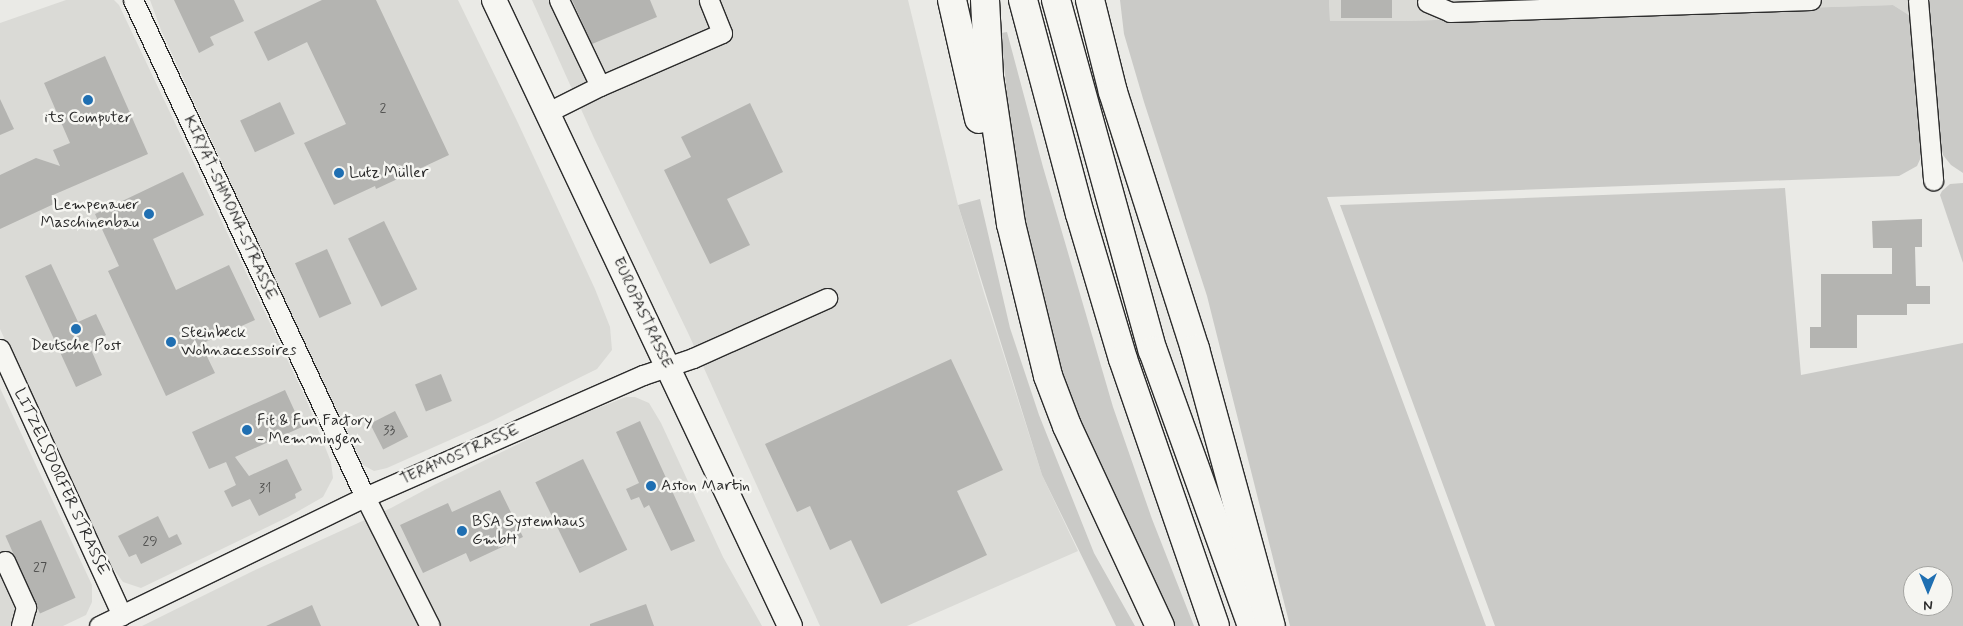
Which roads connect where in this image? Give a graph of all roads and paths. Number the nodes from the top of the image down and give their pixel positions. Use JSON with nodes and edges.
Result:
{"nodes":[{"id":1,"x":133,"y":0,"type":"edge"},
{"id":2,"x":494,"y":0,"type":"edge"},
{"id":3,"x":559,"y":0,"type":"edge"},
{"id":4,"x":709,"y":0,"type":"edge"},
{"id":5,"x":952,"y":0,"type":"edge"},
{"id":6,"x":985,"y":0,"type":"edge"},
{"id":7,"x":1024,"y":0,"type":"edge"},
{"id":8,"x":1056,"y":0,"type":"edge"},
{"id":9,"x":1090,"y":0,"type":"edge"},
{"id":10,"x":1098,"y":0,"type":"edge"},
{"id":11,"x":1811,"y":0,"type":"edge"},
{"id":12,"x":1918,"y":0,"type":"edge"},
{"id":13,"x":1428,"y":2,"type":"dead end"},
{"id":14,"x":1100,"y":43,"type":"junction"},
{"id":15,"x":600,"y":86,"type":"junction"},
{"id":16,"x":548,"y":112,"type":"junction"},
{"id":17,"x":1933,"y":180,"type":"dead end"},
{"id":18,"x":1011,"y":224,"type":"junction"},
{"id":19,"x":826,"y":298,"type":"dead end"},
{"id":20,"x":0,"y":349,"type":"edge"},
{"id":21,"x":667,"y":367,"type":"junction"},
{"id":22,"x":365,"y":497,"type":"junction"},
{"id":23,"x":5,"y":561,"type":"dead end"},
{"id":24,"x":122,"y":615,"type":"junction"},
{"id":25,"x":21,"y":626,"type":"edge"},
{"id":26,"x":99,"y":626,"type":"edge"},
{"id":27,"x":430,"y":626,"type":"edge"},
{"id":28,"x":790,"y":626,"type":"edge"},
{"id":29,"x":1160,"y":626,"type":"edge"},
{"id":30,"x":1215,"y":626,"type":"edge"},
{"id":31,"x":1252,"y":626,"type":"edge"},
{"id":32,"x":1271,"y":626,"type":"edge"}],
"edges":[{"from":1,"to":22,"type":"street","name":"KIRYAT-SHMONA-STRASSE"},
{"from":2,"to":16,"type":"main road","name":"EUROPASTRASSE"},
{"from":3,"to":15,"type":"street"},
{"from":4,"to":15,"type":"street"},
{"from":5,"to":18,"type":"highway"},
{"from":6,"to":18,"type":"highway"},
{"from":7,"to":30,"type":"highway"},
{"from":8,"to":31,"type":"highway"},
{"from":9,"to":14,"type":"highway"},
{"from":10,"to":14,"type":"highway"},
{"from":11,"to":13,"type":"street"},
{"from":12,"to":17,"type":"street"},
{"from":14,"to":32,"type":"highway"},
{"from":15,"to":16,"type":"street"},
{"from":16,"to":21,"type":"main road","name":"EUROPASTRASSE"},
{"from":18,"to":29,"type":"highway"},
{"from":19,"to":21,"type":"street","name":"TERAMOSTRASSE"},
{"from":20,"to":24,"type":"street","name":"LITZELSDORFER STRASSE"},
{"from":21,"to":22,"type":"street","name":"TERAMOSTRASSE"},
{"from":21,"to":28,"type":"main road","name":"EUROPASTRASSE"},
{"from":22,"to":24,"type":"street","name":"TERAMOSTRASSE"},
{"from":22,"to":27,"type":"street","name":"KIRYAT-SHMONA-STRASSE"},
{"from":23,"to":25,"type":"street"},
{"from":24,"to":26,"type":"street","name":"TERAMOSTRASSE"}]}
